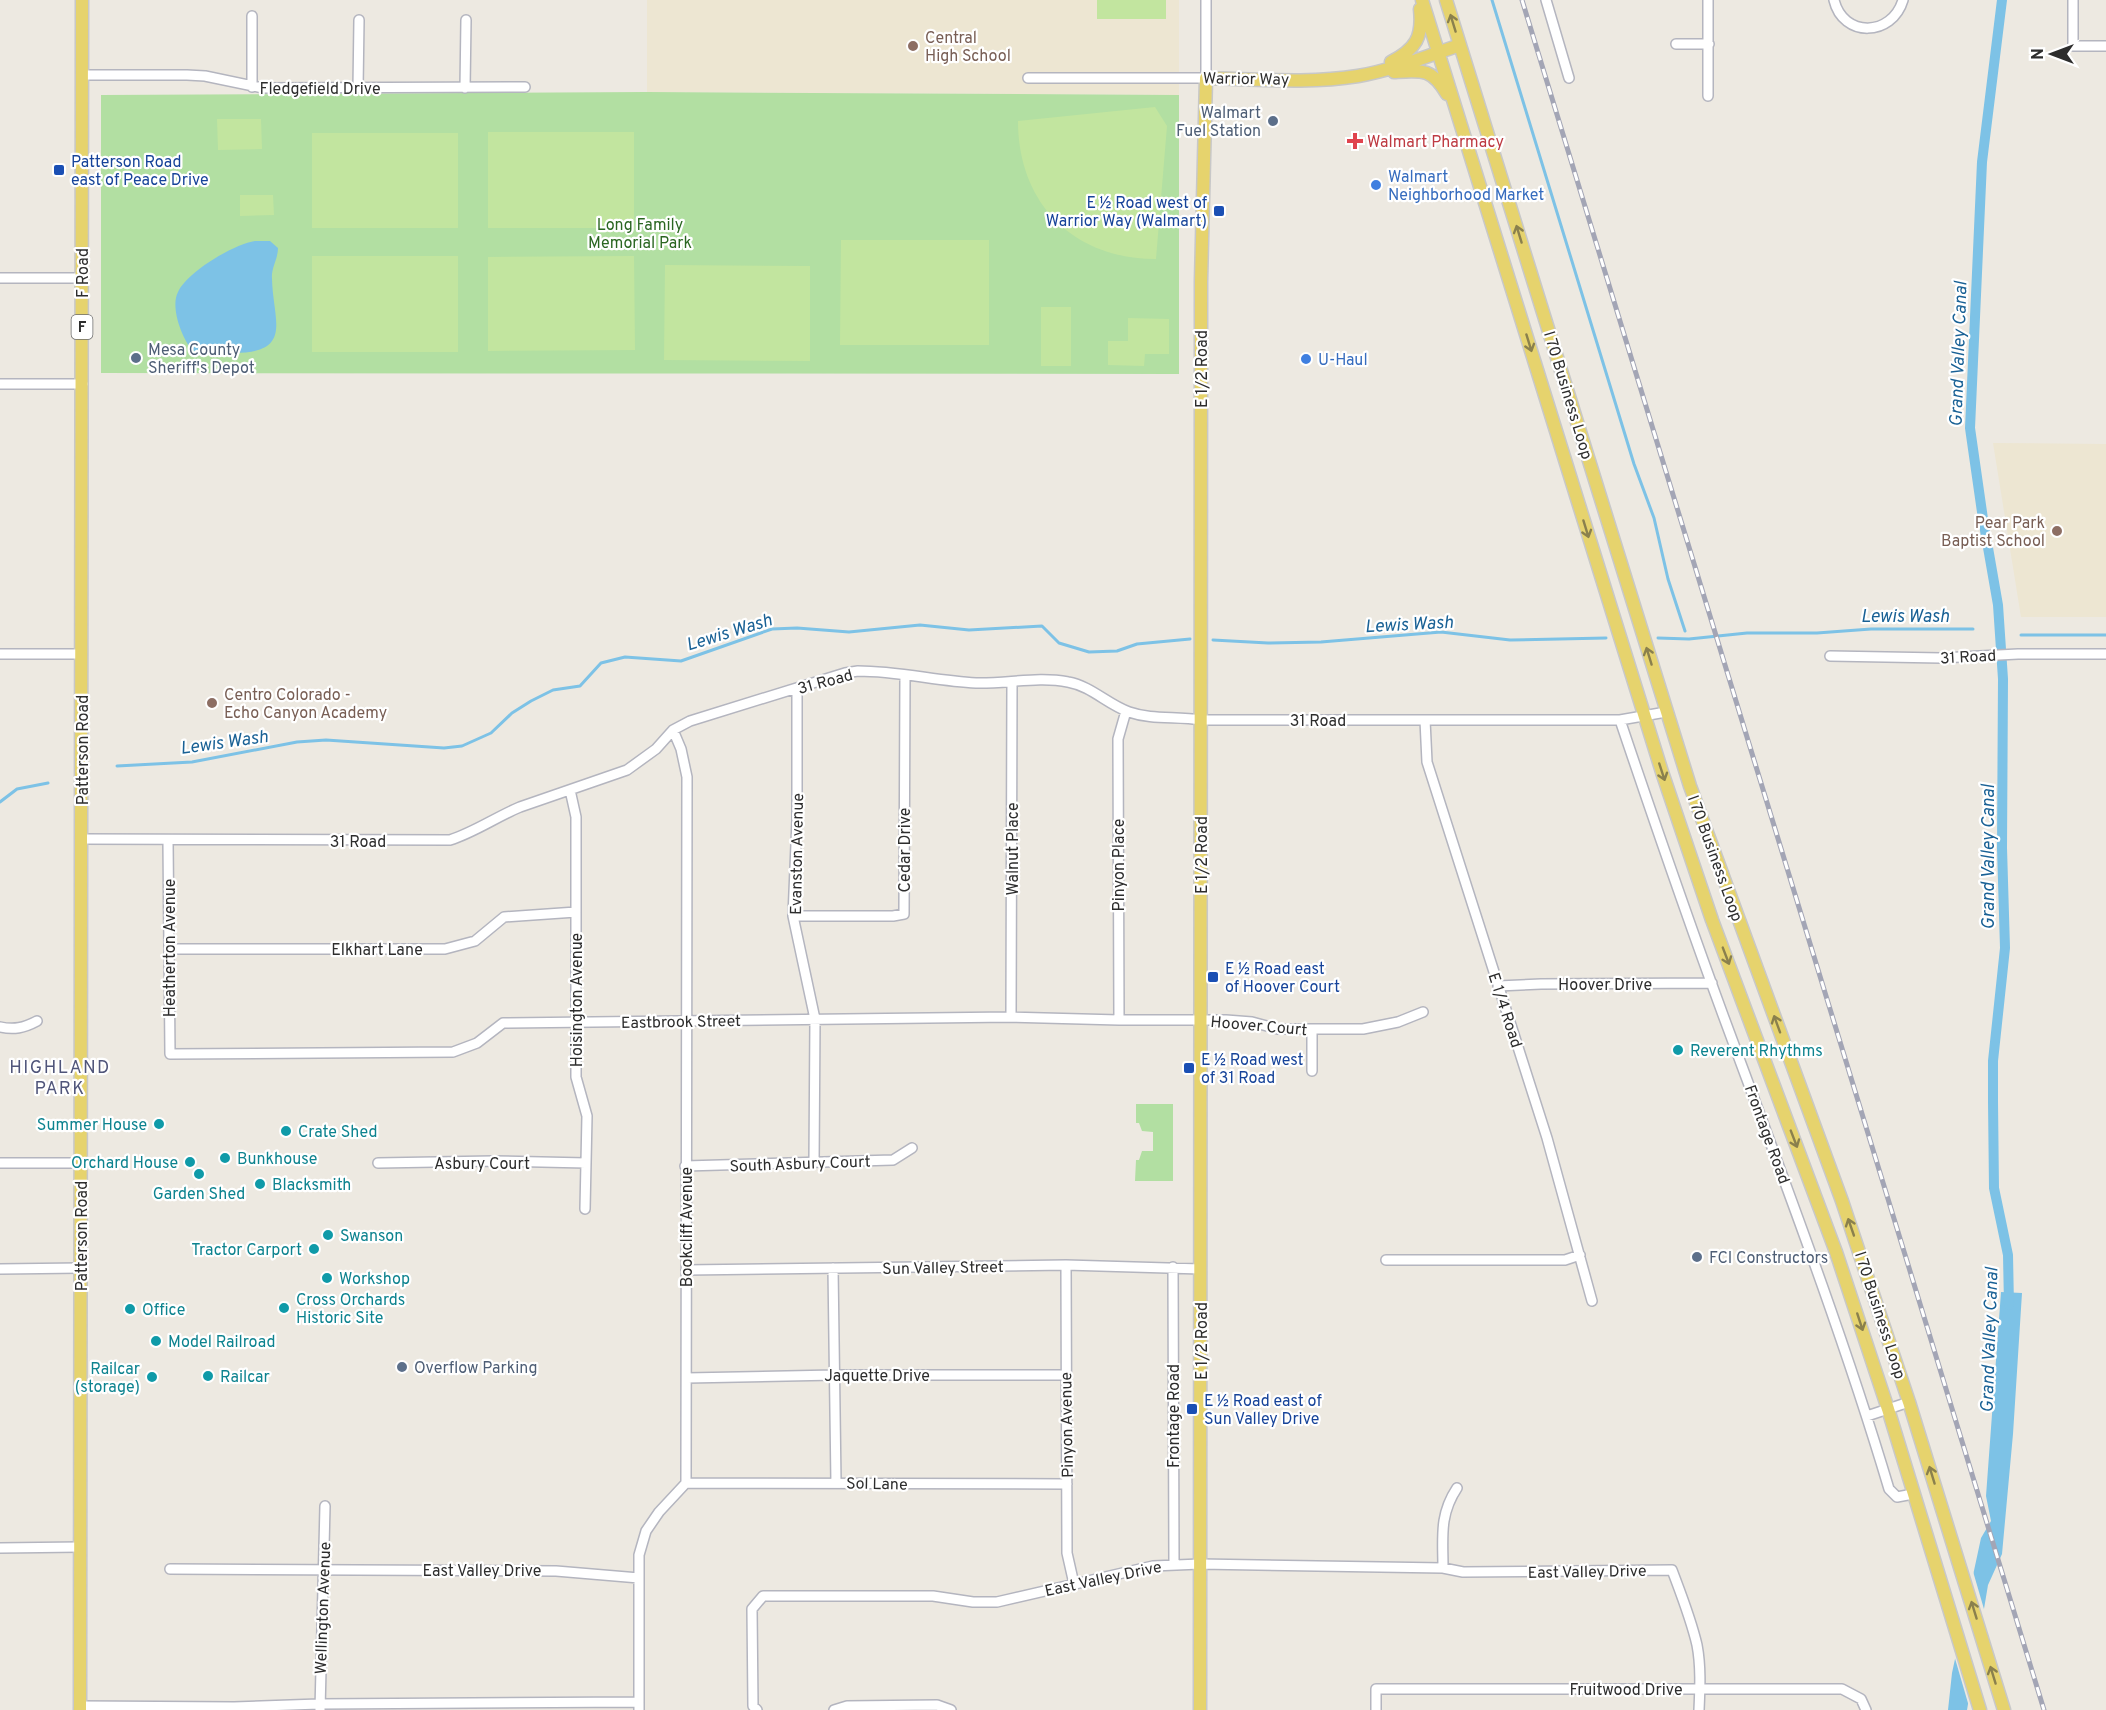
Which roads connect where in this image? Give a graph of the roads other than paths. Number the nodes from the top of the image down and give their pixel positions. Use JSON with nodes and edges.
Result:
{"nodes":[{"id":1,"x":82,"y":0,"type":"edge"},
{"id":2,"x":1206,"y":0,"type":"edge"},
{"id":3,"x":1421,"y":0,"type":"edge"},
{"id":4,"x":1446,"y":0,"type":"edge"},
{"id":5,"x":1546,"y":0,"type":"edge"},
{"id":6,"x":1708,"y":0,"type":"edge"},
{"id":7,"x":1834,"y":0,"type":"edge"},
{"id":8,"x":1903,"y":0,"type":"edge"},
{"id":9,"x":2073,"y":0,"type":"edge"},
{"id":10,"x":252,"y":16,"type":"dead end"},
{"id":11,"x":359,"y":20,"type":"dead end"},
{"id":12,"x":466,"y":20,"type":"dead end"},
{"id":13,"x":1676,"y":44,"type":"dead end"},
{"id":14,"x":1709,"y":44,"type":"junction"},
{"id":15,"x":1460,"y":45,"type":"junction"},
{"id":16,"x":2106,"y":46,"type":"edge"},
{"id":17,"x":1439,"y":52,"type":"junction"},
{"id":18,"x":1372,"y":73,"type":"junction"},
{"id":19,"x":82,"y":75,"type":"junction"},
{"id":20,"x":1028,"y":78,"type":"dead end"},
{"id":21,"x":1206,"y":78,"type":"junction"},
{"id":22,"x":1569,"y":78,"type":"dead end"},
{"id":23,"x":252,"y":87,"type":"junction"},
{"id":24,"x":525,"y":87,"type":"dead end"},
{"id":25,"x":358,"y":88,"type":"junction"},
{"id":26,"x":465,"y":88,"type":"junction"},
{"id":27,"x":1708,"y":96,"type":"dead end"},
{"id":28,"x":1467,"y":146,"type":"junction"},
{"id":29,"x":0,"y":278,"type":"edge"},
{"id":30,"x":82,"y":278,"type":"junction"},
{"id":31,"x":0,"y":384,"type":"edge"},
{"id":32,"x":82,"y":384,"type":"junction"},
{"id":33,"x":0,"y":654,"type":"edge"},
{"id":34,"x":82,"y":654,"type":"junction"},
{"id":35,"x":2106,"y":654,"type":"edge"},
{"id":36,"x":1830,"y":656,"type":"dead end"},
{"id":37,"x":905,"y":675,"type":"junction"},
{"id":38,"x":1012,"y":682,"type":"junction"},
{"id":39,"x":797,"y":688,"type":"junction"},
{"id":40,"x":1126,"y":711,"type":"junction"},
{"id":41,"x":1666,"y":712,"type":"junction"},
{"id":42,"x":1644,"y":716,"type":"junction"},
{"id":43,"x":1201,"y":720,"type":"junction"},
{"id":44,"x":1425,"y":720,"type":"junction"},
{"id":45,"x":1620,"y":720,"type":"junction"},
{"id":46,"x":673,"y":730,"type":"junction"},
{"id":47,"x":570,"y":790,"type":"junction"},
{"id":48,"x":82,"y":839,"type":"junction"},
{"id":49,"x":168,"y":841,"type":"junction"},
{"id":50,"x":576,"y":912,"type":"junction"},
{"id":51,"x":793,"y":916,"type":"junction"},
{"id":52,"x":169,"y":949,"type":"junction"},
{"id":53,"x":1712,"y":983,"type":"junction"},
{"id":54,"x":1498,"y":986,"type":"junction"},
{"id":55,"x":1423,"y":1012,"type":"dead end"},
{"id":56,"x":1011,"y":1017,"type":"junction"},
{"id":57,"x":815,"y":1019,"type":"junction"},
{"id":58,"x":1119,"y":1020,"type":"junction"},
{"id":59,"x":1201,"y":1020,"type":"junction"},
{"id":60,"x":688,"y":1021,"type":"junction"},
{"id":61,"x":37,"y":1022,"type":"dead end"},
{"id":62,"x":577,"y":1023,"type":"junction"},
{"id":63,"x":0,"y":1027,"type":"edge"},
{"id":64,"x":1312,"y":1029,"type":"junction"},
{"id":65,"x":170,"y":1054,"type":"joint"},
{"id":66,"x":1312,"y":1071,"type":"dead end"},
{"id":67,"x":912,"y":1148,"type":"dead end"},
{"id":68,"x":81,"y":1162,"type":"junction"},
{"id":69,"x":0,"y":1163,"type":"edge"},
{"id":70,"x":378,"y":1163,"type":"dead end"},
{"id":71,"x":586,"y":1163,"type":"junction"},
{"id":72,"x":814,"y":1163,"type":"junction"},
{"id":73,"x":686,"y":1166,"type":"junction"},
{"id":74,"x":585,"y":1209,"type":"dead end"},
{"id":75,"x":1580,"y":1255,"type":"junction"},
{"id":76,"x":1386,"y":1260,"type":"dead end"},
{"id":77,"x":1066,"y":1265,"type":"junction"},
{"id":78,"x":81,"y":1268,"type":"junction"},
{"id":79,"x":833,"y":1268,"type":"junction"},
{"id":80,"x":1173,"y":1268,"type":"junction"},
{"id":81,"x":0,"y":1269,"type":"edge"},
{"id":82,"x":1201,"y":1269,"type":"junction"},
{"id":83,"x":686,"y":1270,"type":"junction"},
{"id":84,"x":1592,"y":1300,"type":"dead end"},
{"id":85,"x":835,"y":1375,"type":"junction"},
{"id":86,"x":1066,"y":1375,"type":"junction"},
{"id":87,"x":687,"y":1378,"type":"junction"},
{"id":88,"x":1909,"y":1402,"type":"junction"},
{"id":89,"x":1888,"y":1409,"type":"junction"},
{"id":90,"x":1867,"y":1416,"type":"junction"},
{"id":91,"x":686,"y":1483,"type":"junction"},
{"id":92,"x":837,"y":1483,"type":"junction"},
{"id":93,"x":1067,"y":1484,"type":"junction"},
{"id":94,"x":1457,"y":1488,"type":"dead end"},
{"id":95,"x":1914,"y":1494,"type":"junction"},
{"id":96,"x":325,"y":1506,"type":"dead end"},
{"id":97,"x":80,"y":1547,"type":"junction"},
{"id":98,"x":0,"y":1548,"type":"edge"},
{"id":99,"x":1174,"y":1564,"type":"junction"},
{"id":100,"x":1200,"y":1564,"type":"junction"},
{"id":101,"x":1443,"y":1568,"type":"junction"},
{"id":102,"x":170,"y":1569,"type":"dead end"},
{"id":103,"x":325,"y":1569,"type":"junction"},
{"id":104,"x":639,"y":1578,"type":"junction"},
{"id":105,"x":1074,"y":1584,"type":"junction"},
{"id":106,"x":1700,"y":1689,"type":"junction"},
{"id":107,"x":639,"y":1706,"type":"edge"},
{"id":108,"x":320,"y":1707,"type":"edge"},
{"id":109,"x":80,"y":1708,"type":"edge"},
{"id":110,"x":907,"y":1708,"type":"edge"},
{"id":111,"x":757,"y":1710,"type":"edge"},
{"id":112,"x":834,"y":1710,"type":"edge"},
{"id":113,"x":951,"y":1710,"type":"edge"},
{"id":114,"x":1200,"y":1710,"type":"edge"},
{"id":115,"x":1376,"y":1710,"type":"edge"},
{"id":116,"x":1699,"y":1710,"type":"edge"},
{"id":117,"x":1866,"y":1710,"type":"edge"},
{"id":118,"x":1980,"y":1710,"type":"edge"},
{"id":119,"x":2004,"y":1710,"type":"edge"}],
"edges":[{"from":1,"to":19,"type":"main road","name":"F Road","number":"F"},
{"from":2,"to":21,"type":"street","name":"E 1/2 Road"},
{"from":3,"to":17,"type":"main road","name":"I 70 Business Loop"},
{"from":3,"to":18,"type":"main road"},
{"from":15,"to":4,"type":"main road","name":"I 70 Business Loop","one_way":true},
{"from":5,"to":22,"type":"street"},
{"from":6,"to":14,"type":"street"},
{"from":7,"to":8,"type":"street"},
{"from":9,"to":16,"type":"street"},
{"from":10,"to":23,"type":"street"},
{"from":11,"to":25,"type":"street"},
{"from":12,"to":26,"type":"street"},
{"from":13,"to":14,"type":"street"},
{"from":14,"to":27,"type":"street"},
{"from":15,"to":17,"type":"main road","name":"Warrior Way"},
{"from":41,"to":15,"type":"main road","name":"I 70 Business Loop","one_way":true},
{"from":17,"to":18,"type":"main road","name":"Warrior Way"},
{"from":17,"to":28,"type":"main road","name":"I 70 Business Loop"},
{"from":18,"to":21,"type":"main road","name":"Warrior Way"},
{"from":18,"to":28,"type":"main road"},
{"from":19,"to":23,"type":"street","name":"Fledgefield Drive"},
{"from":19,"to":30,"type":"main road","name":"F Road","number":"F"},
{"from":20,"to":21,"type":"street","name":"Warrior Way"},
{"from":21,"to":43,"type":"main road","name":"E 1/2 Road"},
{"from":23,"to":25,"type":"street","name":"Fledgefield Drive"},
{"from":24,"to":26,"type":"street","name":"Fledgefield Drive"},
{"from":25,"to":26,"type":"street","name":"Fledgefield Drive"},
{"from":28,"to":42,"type":"main road","name":"I 70 Business Loop","one_way":true},
{"from":29,"to":30,"type":"street"},
{"from":30,"to":32,"type":"main road","name":"F Road","number":"F"},
{"from":31,"to":32,"type":"street"},
{"from":32,"to":34,"type":"main road","name":"F Road","number":"F"},
{"from":33,"to":34,"type":"street"},
{"from":34,"to":48,"type":"main road","name":"Patterson Road","number":"F"},
{"from":35,"to":36,"type":"street","name":"31 Road"},
{"from":37,"to":38,"type":"street","name":"31 Road"},
{"from":37,"to":39,"type":"street","name":"31 Road"},
{"from":37,"to":51,"type":"street","name":"Cedar Drive"},
{"from":38,"to":40,"type":"street","name":"31 Road"},
{"from":38,"to":56,"type":"street","name":"Walnut Place"},
{"from":39,"to":46,"type":"street","name":"31 Road"},
{"from":39,"to":51,"type":"street","name":"Evanston Avenue"},
{"from":40,"to":43,"type":"street","name":"31 Road"},
{"from":40,"to":58,"type":"street","name":"Pinyon Place"},
{"from":41,"to":42,"type":"street","name":"31 Road"},
{"from":88,"to":41,"type":"main road","name":"I 70 Business Loop","one_way":true},
{"from":42,"to":45,"type":"street","name":"31 Road"},
{"from":42,"to":89,"type":"main road","name":"I 70 Business Loop","one_way":true},
{"from":43,"to":44,"type":"street","name":"31 Road"},
{"from":43,"to":59,"type":"main road","name":"E 1/2 Road"},
{"from":44,"to":45,"type":"street","name":"31 Road"},
{"from":44,"to":54,"type":"street","name":"E 1/4 Road"},
{"from":45,"to":53,"type":"street","name":"Frontage Road"},
{"from":46,"to":47,"type":"street","name":"31 Road"},
{"from":46,"to":60,"type":"street","name":"Bookcliff Avenue"},
{"from":47,"to":49,"type":"street","name":"31 Road"},
{"from":47,"to":50,"type":"street","name":"Hoisington Avenue"},
{"from":48,"to":49,"type":"street","name":"31 Road"},
{"from":48,"to":68,"type":"main road","name":"Patterson Road","number":"F"},
{"from":49,"to":52,"type":"street","name":"Heatherton Avenue"},
{"from":50,"to":52,"type":"street","name":"Elkhart Lane"},
{"from":50,"to":62,"type":"street","name":"Hoisington Avenue"},
{"from":51,"to":57,"type":"street","name":"Evanston Avenue"},
{"from":52,"to":65,"type":"street","name":"Heatherton Avenue"},
{"from":53,"to":54,"type":"street","name":"Hoover Drive"},
{"from":53,"to":90,"type":"street","name":"Frontage Road"},
{"from":54,"to":75,"type":"street","name":"E 1/4 Road"},
{"from":55,"to":64,"type":"street","name":"Hoover Court"},
{"from":56,"to":57,"type":"street","name":"Eastbrook Street"},
{"from":56,"to":58,"type":"street","name":"Eastbrook Street"},
{"from":57,"to":60,"type":"street","name":"Eastbrook Street"},
{"from":57,"to":72,"type":"street","name":"Evanston Avenue"},
{"from":58,"to":59,"type":"street","name":"Eastbrook Street"},
{"from":59,"to":64,"type":"street","name":"Hoover Court"},
{"from":59,"to":82,"type":"main road","name":"E 1/2 Road"},
{"from":60,"to":62,"type":"street","name":"Eastbrook Street"},
{"from":60,"to":73,"type":"street","name":"Bookcliff Avenue"},
{"from":61,"to":63,"type":"street"},
{"from":62,"to":65,"type":"street","name":"Eastbrook Street"},
{"from":62,"to":71,"type":"street","name":"Hoisington Avenue"},
{"from":64,"to":66,"type":"street"},
{"from":67,"to":72,"type":"street","name":"South Asbury Court"},
{"from":68,"to":69,"type":"street"},
{"from":68,"to":78,"type":"main road","name":"Patterson Road","number":"F"},
{"from":70,"to":71,"type":"street","name":"Asbury Court"},
{"from":71,"to":74,"type":"street","name":"Hoisington Avenue"},
{"from":72,"to":73,"type":"street","name":"South Asbury Court"},
{"from":73,"to":83,"type":"street","name":"Bookcliff Avenue"},
{"from":75,"to":76,"type":"street"},
{"from":75,"to":84,"type":"street","name":"E 1/4 Road"},
{"from":77,"to":79,"type":"street","name":"Sun Valley Street"},
{"from":77,"to":80,"type":"street","name":"Sun Valley Street"},
{"from":77,"to":86,"type":"street","name":"Pinyon Avenue"},
{"from":78,"to":81,"type":"street"},
{"from":78,"to":97,"type":"main road","name":"Patterson Road","number":"F"},
{"from":79,"to":83,"type":"street","name":"Sun Valley Street"},
{"from":79,"to":85,"type":"street"},
{"from":80,"to":82,"type":"street","name":"Sun Valley Street"},
{"from":80,"to":99,"type":"street","name":"Frontage Road"},
{"from":82,"to":100,"type":"main road","name":"E 1/2 Road"},
{"from":83,"to":87,"type":"street","name":"Bookcliff Avenue"},
{"from":85,"to":86,"type":"street","name":"Jaquette Drive"},
{"from":85,"to":87,"type":"street","name":"Jaquette Drive"},
{"from":85,"to":92,"type":"street"},
{"from":86,"to":93,"type":"street","name":"Pinyon Avenue"},
{"from":87,"to":91,"type":"street","name":"Bookcliff Avenue"},
{"from":88,"to":89,"type":"street"},
{"from":119,"to":88,"type":"main road","name":"I 70 Business Loop","one_way":true},
{"from":89,"to":90,"type":"street"},
{"from":89,"to":95,"type":"main road","name":"I 70 Business Loop"},
{"from":90,"to":95,"type":"street","name":"Frontage Road"},
{"from":91,"to":92,"type":"street","name":"Sol Lane"},
{"from":91,"to":104,"type":"street"},
{"from":92,"to":93,"type":"street","name":"Sol Lane"},
{"from":93,"to":105,"type":"street","name":"Pinyon Avenue"},
{"from":94,"to":101,"type":"street"},
{"from":95,"to":118,"type":"main road","name":"I 70 Business Loop"},
{"from":96,"to":103,"type":"street","name":"Wellington Avenue"},
{"from":97,"to":98,"type":"street"},
{"from":97,"to":109,"type":"main road","name":"Patterson Road","number":"F"},
{"from":99,"to":100,"type":"street","name":"East Valley Drive"},
{"from":99,"to":105,"type":"street","name":"East Valley Drive"},
{"from":100,"to":101,"type":"street","name":"East Valley Drive"},
{"from":100,"to":114,"type":"main road","name":"E 1/2 Road"},
{"from":101,"to":106,"type":"street","name":"East Valley Drive"},
{"from":102,"to":103,"type":"street","name":"East Valley Drive"},
{"from":103,"to":104,"type":"street","name":"East Valley Drive"},
{"from":103,"to":108,"type":"street","name":"Wellington Avenue"},
{"from":104,"to":107,"type":"street"},
{"from":105,"to":111,"type":"street","name":"East Valley Drive"},
{"from":106,"to":115,"type":"street","name":"Fruitwood Drive"},
{"from":106,"to":116,"type":"street"},
{"from":106,"to":117,"type":"street","name":"Fruitwood Drive"},
{"from":107,"to":108,"type":"street"},
{"from":108,"to":109,"type":"street"},
{"from":110,"to":112,"type":"street"},
{"from":110,"to":113,"type":"street"}]}
